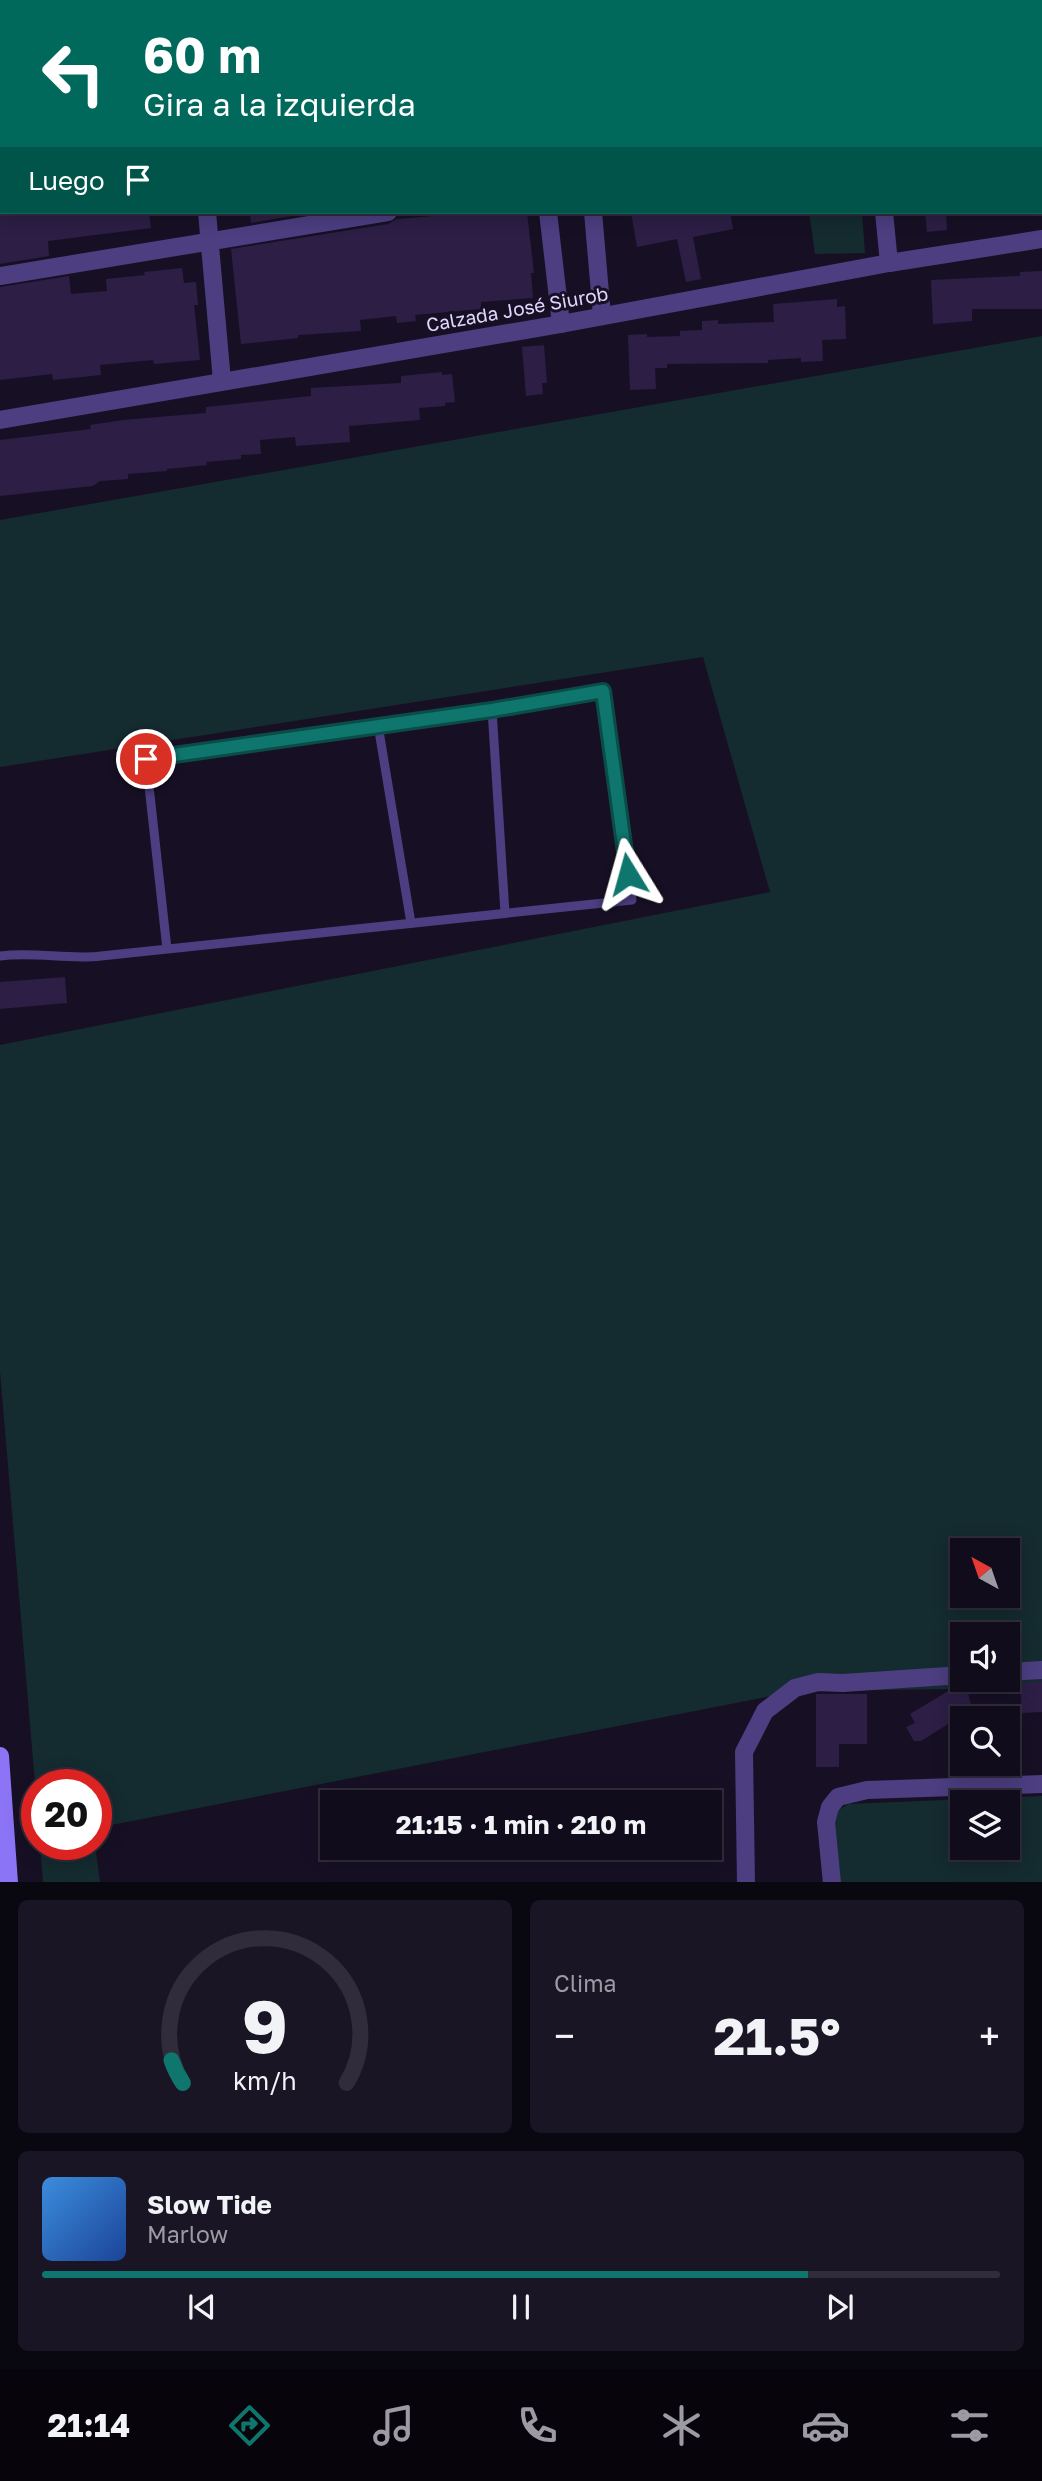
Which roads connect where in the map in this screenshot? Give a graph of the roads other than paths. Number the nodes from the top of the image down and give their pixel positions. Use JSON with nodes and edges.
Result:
{"nodes":[{"id":1,"x":207,"y":214,"type":"edge"},
{"id":2,"x":376,"y":214,"type":"edge"},
{"id":3,"x":548,"y":214,"type":"edge"},
{"id":4,"x":593,"y":214,"type":"edge"},
{"id":5,"x":884,"y":214,"type":"edge"},
{"id":6,"x":1042,"y":239,"type":"edge"},
{"id":7,"x":210,"y":241,"type":"junction"},
{"id":8,"x":889,"y":264,"type":"junction"},
{"id":9,"x":0,"y":276,"type":"edge"},
{"id":10,"x":602,"y":316,"type":"junction"},
{"id":11,"x":561,"y":324,"type":"junction"},
{"id":12,"x":222,"y":381,"type":"junction"},
{"id":13,"x":0,"y":420,"type":"edge"},
{"id":14,"x":492,"y":710,"type":"junction"},
{"id":15,"x":378,"y":725,"type":"junction"},
{"id":16,"x":505,"y":913,"type":"junction"},
{"id":17,"x":411,"y":923,"type":"junction"},
{"id":18,"x":167,"y":949,"type":"junction"},
{"id":19,"x":0,"y":956,"type":"edge"},
{"id":20,"x":1042,"y":1670,"type":"edge"},
{"id":21,"x":1020,"y":1671,"type":"edge"},
{"id":22,"x":950,"y":1676,"type":"edge"},
{"id":23,"x":0,"y":1756,"type":"edge"},
{"id":24,"x":1042,"y":1784,"type":"edge"},
{"id":25,"x":9,"y":1882,"type":"edge"},
{"id":26,"x":746,"y":1882,"type":"edge"},
{"id":27,"x":832,"y":1882,"type":"edge"}],
"edges":[{"from":1,"to":7,"type":"street"},
{"from":2,"to":7,"type":"street"},
{"from":3,"to":11,"type":"street"},
{"from":4,"to":10,"type":"street"},
{"from":5,"to":8,"type":"street"},
{"from":6,"to":8,"type":"street","name":"Calzada José Siurob"},
{"from":7,"to":9,"type":"street"},
{"from":7,"to":12,"type":"street"},
{"from":8,"to":10,"type":"street","name":"Calzada José Siurob"},
{"from":10,"to":11,"type":"street","name":"Calzada José Siurob"},
{"from":11,"to":12,"type":"street","name":"Calzada José Siurob"},
{"from":12,"to":13,"type":"street","name":"Calzada José Siurob"},
{"from":14,"to":15,"type":"lane"},
{"from":14,"to":16,"type":"lane"},
{"from":14,"to":16,"type":"lane"},
{"from":15,"to":17,"type":"lane"},
{"from":15,"to":18,"type":"lane"},
{"from":16,"to":17,"type":"lane"},
{"from":17,"to":18,"type":"lane"},
{"from":18,"to":19,"type":"lane"},
{"from":20,"to":21,"type":"street"},
{"from":22,"to":26,"type":"street"},
{"from":23,"to":25,"type":"main road"},
{"from":24,"to":27,"type":"street"}]}
